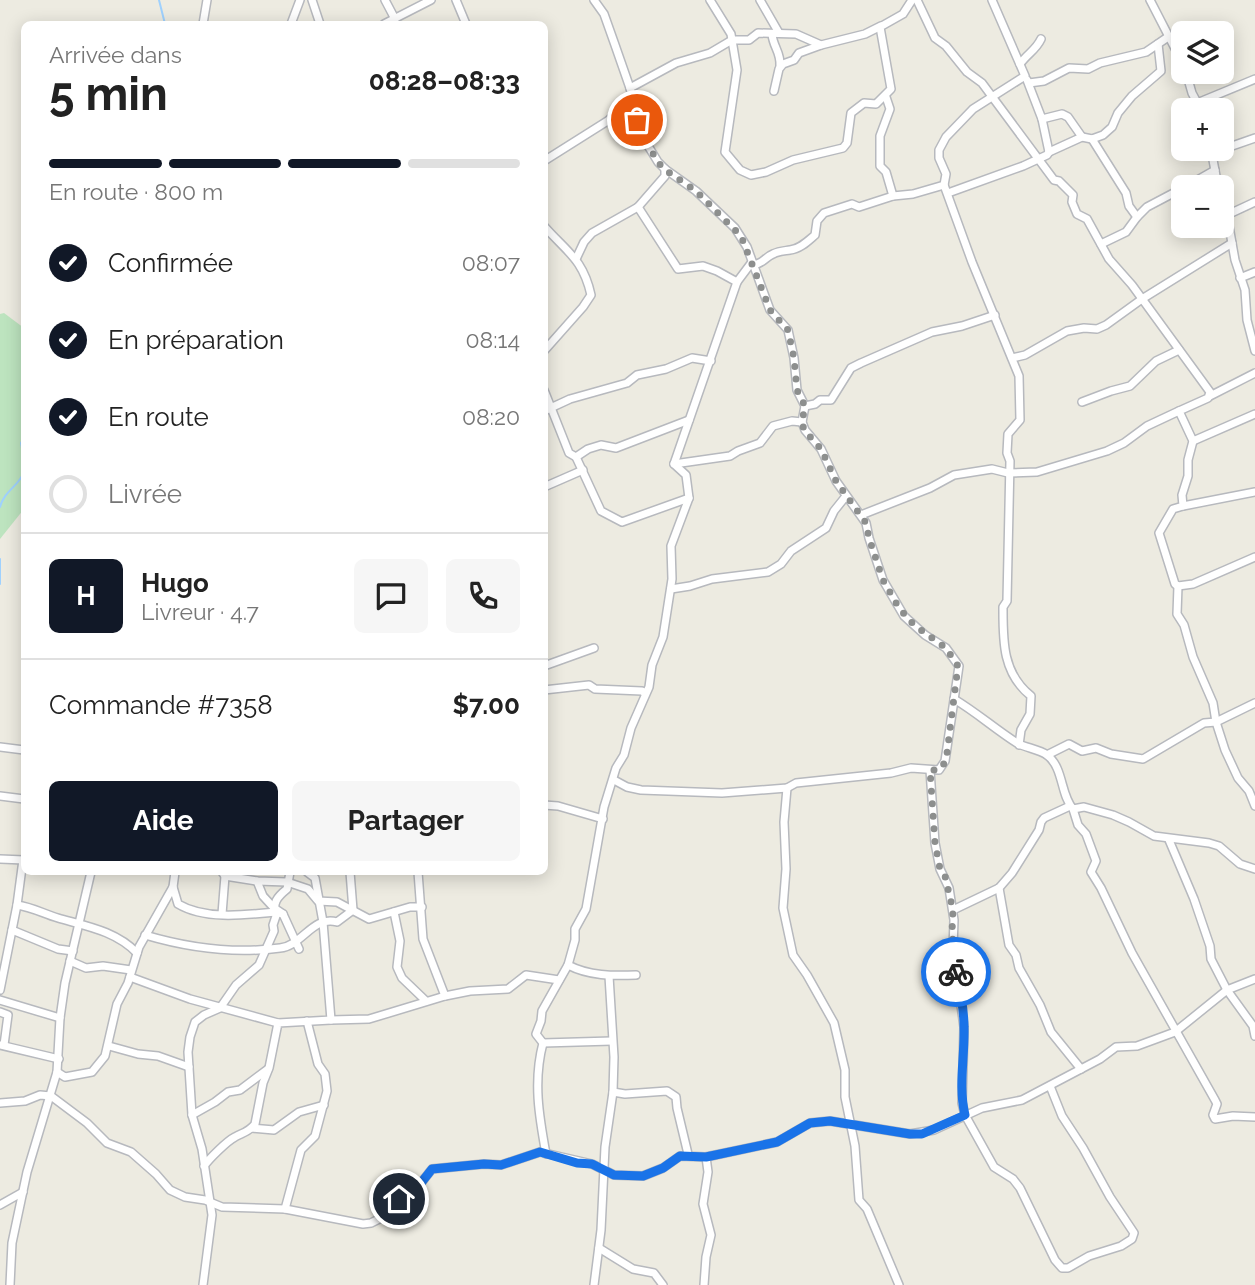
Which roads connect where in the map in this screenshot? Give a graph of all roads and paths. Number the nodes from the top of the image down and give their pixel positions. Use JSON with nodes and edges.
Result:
{"nodes":[{"id":1,"x":207,"y":0,"type":"edge"},
{"id":2,"x":300,"y":0,"type":"edge"},
{"id":3,"x":312,"y":0,"type":"edge"},
{"id":4,"x":385,"y":0,"type":"edge"},
{"id":5,"x":431,"y":0,"type":"edge"},
{"id":6,"x":456,"y":0,"type":"edge"},
{"id":7,"x":594,"y":0,"type":"edge"},
{"id":8,"x":710,"y":0,"type":"edge"},
{"id":9,"x":760,"y":0,"type":"edge"},
{"id":10,"x":914,"y":0,"type":"edge"},
{"id":11,"x":992,"y":0,"type":"edge"},
{"id":12,"x":1150,"y":0,"type":"edge"},
{"id":13,"x":395,"y":19,"type":"junction"},
{"id":14,"x":204,"y":21,"type":"edge"},
{"id":15,"x":292,"y":21,"type":"edge"},
{"id":16,"x":319,"y":21,"type":"edge"},
{"id":17,"x":391,"y":21,"type":"edge"},
{"id":18,"x":465,"y":21,"type":"edge"},
{"id":19,"x":881,"y":26,"type":"junction"},
{"id":20,"x":776,"y":34,"type":"junction"},
{"id":21,"x":1168,"y":37,"type":"junction"},
{"id":22,"x":1041,"y":39,"type":"dead end"},
{"id":23,"x":732,"y":40,"type":"junction"},
{"id":24,"x":1171,"y":42,"type":"edge"},
{"id":25,"x":1158,"y":44,"type":"junction"},
{"id":26,"x":821,"y":45,"type":"junction"},
{"id":27,"x":1020,"y":64,"type":"junction"},
{"id":28,"x":780,"y":67,"type":"junction"},
{"id":29,"x":1255,"y":79,"type":"edge"},
{"id":30,"x":1027,"y":80,"type":"junction"},
{"id":31,"x":630,"y":91,"type":"junction"},
{"id":32,"x":774,"y":91,"type":"dead end"},
{"id":33,"x":886,"y":97,"type":"junction"},
{"id":34,"x":993,"y":98,"type":"junction"},
{"id":35,"x":1217,"y":98,"type":"edge"},
{"id":36,"x":1042,"y":119,"type":"junction"},
{"id":37,"x":609,"y":120,"type":"junction"},
{"id":38,"x":639,"y":128,"type":"junction"},
{"id":39,"x":1082,"y":137,"type":"junction"},
{"id":40,"x":1255,"y":138,"type":"edge"},
{"id":41,"x":1092,"y":139,"type":"junction"},
{"id":42,"x":1234,"y":144,"type":"edge"},
{"id":43,"x":1049,"y":152,"type":"junction"},
{"id":44,"x":548,"y":158,"type":"edge"},
{"id":45,"x":1039,"y":160,"type":"junction"},
{"id":46,"x":1214,"y":161,"type":"edge"},
{"id":47,"x":664,"y":169,"type":"junction"},
{"id":48,"x":1215,"y":170,"type":"junction"},
{"id":49,"x":1206,"y":175,"type":"edge"},
{"id":50,"x":1216,"y":175,"type":"edge"},
{"id":51,"x":944,"y":185,"type":"junction"},
{"id":52,"x":948,"y":193,"type":"junction"},
{"id":53,"x":1171,"y":195,"type":"edge"},
{"id":54,"x":893,"y":196,"type":"junction"},
{"id":55,"x":1255,"y":202,"type":"edge"},
{"id":56,"x":638,"y":207,"type":"junction"},
{"id":57,"x":1234,"y":212,"type":"edge"},
{"id":58,"x":1137,"y":216,"type":"junction"},
{"id":59,"x":548,"y":230,"type":"edge"},
{"id":60,"x":1231,"y":238,"type":"edge"},
{"id":61,"x":1232,"y":243,"type":"junction"},
{"id":62,"x":1101,"y":244,"type":"junction"},
{"id":63,"x":576,"y":259,"type":"junction"},
{"id":64,"x":753,"y":264,"type":"junction"},
{"id":65,"x":1255,"y":272,"type":"edge"},
{"id":66,"x":1240,"y":278,"type":"junction"},
{"id":67,"x":737,"y":282,"type":"junction"},
{"id":68,"x":1142,"y":299,"type":"junction"},
{"id":69,"x":1255,"y":306,"type":"edge"},
{"id":70,"x":1246,"y":308,"type":"junction"},
{"id":71,"x":995,"y":315,"type":"junction"},
{"id":72,"x":548,"y":346,"type":"edge"},
{"id":73,"x":1179,"y":350,"type":"junction"},
{"id":74,"x":1255,"y":351,"type":"edge"},
{"id":75,"x":1013,"y":358,"type":"junction"},
{"id":76,"x":711,"y":361,"type":"junction"},
{"id":77,"x":1255,"y":373,"type":"edge"},
{"id":78,"x":1210,"y":396,"type":"junction"},
{"id":79,"x":1082,"y":402,"type":"dead end"},
{"id":80,"x":805,"y":406,"type":"junction"},
{"id":81,"x":548,"y":409,"type":"edge"},
{"id":82,"x":1179,"y":411,"type":"junction"},
{"id":83,"x":1255,"y":414,"type":"edge"},
{"id":84,"x":689,"y":420,"type":"junction"},
{"id":85,"x":802,"y":422,"type":"junction"},
{"id":86,"x":1193,"y":440,"type":"junction"},
{"id":87,"x":576,"y":457,"type":"junction"},
{"id":88,"x":674,"y":464,"type":"junction"},
{"id":89,"x":583,"y":470,"type":"junction"},
{"id":90,"x":1008,"y":473,"type":"junction"},
{"id":91,"x":548,"y":485,"type":"edge"},
{"id":92,"x":1255,"y":492,"type":"edge"},
{"id":93,"x":846,"y":496,"type":"junction"},
{"id":94,"x":689,"y":498,"type":"junction"},
{"id":95,"x":1184,"y":506,"type":"junction"},
{"id":96,"x":861,"y":515,"type":"junction"},
{"id":97,"x":1255,"y":557,"type":"edge"},
{"id":98,"x":1178,"y":586,"type":"junction"},
{"id":99,"x":671,"y":589,"type":"junction"},
{"id":100,"x":594,"y":648,"type":"dead end"},
{"id":101,"x":548,"y":665,"type":"edge"},
{"id":102,"x":548,"y":690,"type":"edge"},
{"id":103,"x":645,"y":693,"type":"junction"},
{"id":104,"x":954,"y":699,"type":"junction"},
{"id":105,"x":1255,"y":703,"type":"edge"},
{"id":106,"x":1216,"y":722,"type":"junction"},
{"id":107,"x":1020,"y":745,"type":"junction"},
{"id":108,"x":0,"y":747,"type":"edge"},
{"id":109,"x":21,"y":750,"type":"edge"},
{"id":110,"x":1047,"y":755,"type":"junction"},
{"id":111,"x":930,"y":770,"type":"junction"},
{"id":112,"x":614,"y":780,"type":"junction"},
{"id":113,"x":787,"y":788,"type":"junction"},
{"id":114,"x":0,"y":796,"type":"edge"},
{"id":115,"x":21,"y":799,"type":"edge"},
{"id":116,"x":548,"y":805,"type":"edge"},
{"id":117,"x":1255,"y":806,"type":"edge"},
{"id":118,"x":1071,"y":807,"type":"junction"},
{"id":119,"x":603,"y":820,"type":"junction"},
{"id":120,"x":1169,"y":840,"type":"junction"},
{"id":121,"x":0,"y":859,"type":"edge"},
{"id":122,"x":21,"y":860,"type":"edge"},
{"id":123,"x":1255,"y":869,"type":"edge"},
{"id":124,"x":22,"y":875,"type":"edge"},
{"id":125,"x":90,"y":875,"type":"edge"},
{"id":126,"x":175,"y":875,"type":"edge"},
{"id":127,"x":224,"y":875,"type":"edge"},
{"id":128,"x":229,"y":875,"type":"edge"},
{"id":129,"x":289,"y":875,"type":"edge"},
{"id":130,"x":311,"y":875,"type":"edge"},
{"id":131,"x":350,"y":875,"type":"edge"},
{"id":132,"x":418,"y":875,"type":"edge"},
{"id":133,"x":257,"y":881,"type":"junction"},
{"id":134,"x":287,"y":882,"type":"junction"},
{"id":135,"x":173,"y":887,"type":"junction"},
{"id":136,"x":999,"y":888,"type":"junction"},
{"id":137,"x":318,"y":901,"type":"junction"},
{"id":138,"x":17,"y":905,"type":"junction"},
{"id":139,"x":422,"y":907,"type":"junction"},
{"id":140,"x":353,"y":910,"type":"junction"},
{"id":141,"x":953,"y":910,"type":"junction"},
{"id":142,"x":277,"y":911,"type":"junction"},
{"id":143,"x":394,"y":912,"type":"junction"},
{"id":144,"x":222,"y":914,"type":"junction"},
{"id":145,"x":323,"y":922,"type":"junction"},
{"id":146,"x":80,"y":923,"type":"junction"},
{"id":147,"x":12,"y":930,"type":"junction"},
{"id":148,"x":145,"y":935,"type":"junction"},
{"id":149,"x":297,"y":945,"type":"junction"},
{"id":150,"x":266,"y":948,"type":"junction"},
{"id":151,"x":73,"y":951,"type":"junction"},
{"id":152,"x":137,"y":953,"type":"junction"},
{"id":153,"x":70,"y":961,"type":"junction"},
{"id":154,"x":568,"y":965,"type":"junction"},
{"id":155,"x":130,"y":973,"type":"junction"},
{"id":156,"x":636,"y":975,"type":"dead end"},
{"id":157,"x":609,"y":976,"type":"junction"},
{"id":158,"x":1255,"y":979,"type":"edge"},
{"id":159,"x":559,"y":980,"type":"junction"},
{"id":160,"x":0,"y":990,"type":"edge"},
{"id":161,"x":1227,"y":990,"type":"junction"},
{"id":162,"x":445,"y":996,"type":"junction"},
{"id":163,"x":0,"y":1000,"type":"edge"},
{"id":164,"x":426,"y":1001,"type":"junction"},
{"id":165,"x":220,"y":1008,"type":"junction"},
{"id":166,"x":0,"y":1012,"type":"edge"},
{"id":167,"x":60,"y":1018,"type":"junction"},
{"id":168,"x":331,"y":1020,"type":"junction"},
{"id":169,"x":307,"y":1021,"type":"junction"},
{"id":170,"x":278,"y":1023,"type":"junction"},
{"id":171,"x":1175,"y":1032,"type":"junction"},
{"id":172,"x":1255,"y":1036,"type":"edge"},
{"id":173,"x":612,"y":1041,"type":"junction"},
{"id":174,"x":543,"y":1043,"type":"junction"},
{"id":175,"x":2,"y":1045,"type":"edge"},
{"id":176,"x":109,"y":1046,"type":"junction"},
{"id":177,"x":59,"y":1059,"type":"junction"},
{"id":178,"x":189,"y":1067,"type":"junction"},
{"id":179,"x":269,"y":1068,"type":"junction"},
{"id":180,"x":1081,"y":1069,"type":"junction"},
{"id":181,"x":57,"y":1072,"type":"junction"},
{"id":182,"x":1050,"y":1086,"type":"junction"},
{"id":183,"x":613,"y":1093,"type":"junction"},
{"id":184,"x":51,"y":1096,"type":"junction"},
{"id":185,"x":0,"y":1103,"type":"edge"},
{"id":186,"x":324,"y":1105,"type":"junction"},
{"id":187,"x":192,"y":1115,"type":"junction"},
{"id":188,"x":965,"y":1115,"type":"junction"},
{"id":189,"x":1255,"y":1118,"type":"edge"},
{"id":190,"x":850,"y":1124,"type":"junction"},
{"id":191,"x":252,"y":1128,"type":"junction"},
{"id":192,"x":547,"y":1154,"type":"junction"},
{"id":193,"x":688,"y":1154,"type":"junction"},
{"id":194,"x":706,"y":1157,"type":"junction"},
{"id":195,"x":204,"y":1166,"type":"junction"},
{"id":196,"x":603,"y":1170,"type":"junction"},
{"id":197,"x":24,"y":1191,"type":"junction"},
{"id":198,"x":211,"y":1204,"type":"junction"},
{"id":199,"x":0,"y":1205,"type":"edge"},
{"id":200,"x":285,"y":1209,"type":"junction"},
{"id":201,"x":599,"y":1248,"type":"junction"},
{"id":202,"x":10,"y":1285,"type":"edge"},
{"id":203,"x":203,"y":1285,"type":"edge"},
{"id":204,"x":594,"y":1285,"type":"edge"},
{"id":205,"x":663,"y":1285,"type":"edge"},
{"id":206,"x":704,"y":1285,"type":"edge"},
{"id":207,"x":899,"y":1285,"type":"edge"}],
"edges":[{"from":1,"to":14,"type":"street"},
{"from":2,"to":15,"type":"street"},
{"from":3,"to":16,"type":"street"},
{"from":4,"to":13,"type":"street"},
{"from":5,"to":13,"type":"street"},
{"from":6,"to":18,"type":"street"},
{"from":7,"to":31,"type":"street"},
{"from":8,"to":23,"type":"street"},
{"from":9,"to":20,"type":"street"},
{"from":10,"to":19,"type":"street"},
{"from":10,"to":34,"type":"street"},
{"from":11,"to":27,"type":"street"},
{"from":12,"to":21,"type":"street"},
{"from":13,"to":17,"type":"street"},
{"from":19,"to":26,"type":"street"},
{"from":19,"to":33,"type":"street"},
{"from":20,"to":23,"type":"street"},
{"from":20,"to":26,"type":"street"},
{"from":20,"to":28,"type":"street"},
{"from":21,"to":24,"type":"street"},
{"from":21,"to":25,"type":"street"},
{"from":22,"to":27,"type":"street"},
{"from":23,"to":31,"type":"street"},
{"from":23,"to":33,"type":"street"},
{"from":25,"to":30,"type":"street"},
{"from":25,"to":41,"type":"street"},
{"from":26,"to":28,"type":"street"},
{"from":27,"to":30,"type":"street"},
{"from":28,"to":32,"type":"street"},
{"from":29,"to":35,"type":"street"},
{"from":30,"to":34,"type":"street"},
{"from":30,"to":36,"type":"street"},
{"from":31,"to":37,"type":"street"},
{"from":31,"to":38,"type":"street"},
{"from":33,"to":54,"type":"street"},
{"from":34,"to":45,"type":"street"},
{"from":34,"to":51,"type":"street"},
{"from":36,"to":39,"type":"street"},
{"from":36,"to":43,"type":"street"},
{"from":37,"to":38,"type":"street"},
{"from":37,"to":44,"type":"street"},
{"from":38,"to":47,"type":"street"},
{"from":39,"to":41,"type":"street"},
{"from":39,"to":43,"type":"street"},
{"from":40,"to":42,"type":"street"},
{"from":41,"to":58,"type":"street"},
{"from":43,"to":45,"type":"street"},
{"from":45,"to":52,"type":"street"},
{"from":45,"to":62,"type":"street"},
{"from":46,"to":48,"type":"street"},
{"from":47,"to":56,"type":"street"},
{"from":47,"to":64,"type":"street"},
{"from":48,"to":49,"type":"street"},
{"from":48,"to":50,"type":"street"},
{"from":51,"to":52,"type":"street"},
{"from":51,"to":54,"type":"street"},
{"from":52,"to":71,"type":"street"},
{"from":53,"to":58,"type":"street"},
{"from":54,"to":64,"type":"street"},
{"from":55,"to":57,"type":"street"},
{"from":56,"to":63,"type":"street"},
{"from":56,"to":67,"type":"street"},
{"from":58,"to":62,"type":"street"},
{"from":59,"to":63,"type":"street"},
{"from":60,"to":61,"type":"street"},
{"from":61,"to":66,"type":"street"},
{"from":61,"to":68,"type":"street"},
{"from":62,"to":68,"type":"street"},
{"from":63,"to":72,"type":"street"},
{"from":64,"to":67,"type":"street"},
{"from":64,"to":80,"type":"street"},
{"from":65,"to":66,"type":"street"},
{"from":66,"to":70,"type":"street"},
{"from":67,"to":76,"type":"street"},
{"from":68,"to":73,"type":"street"},
{"from":68,"to":75,"type":"street"},
{"from":69,"to":70,"type":"street"},
{"from":70,"to":74,"type":"street"},
{"from":71,"to":75,"type":"street"},
{"from":71,"to":80,"type":"street"},
{"from":73,"to":78,"type":"street"},
{"from":73,"to":79,"type":"street"},
{"from":75,"to":90,"type":"street"},
{"from":76,"to":81,"type":"street"},
{"from":76,"to":84,"type":"street"},
{"from":77,"to":78,"type":"street"},
{"from":78,"to":82,"type":"street"},
{"from":80,"to":85,"type":"street"},
{"from":81,"to":87,"type":"street"},
{"from":82,"to":86,"type":"street"},
{"from":82,"to":90,"type":"street"},
{"from":83,"to":86,"type":"street"},
{"from":84,"to":87,"type":"street"},
{"from":84,"to":88,"type":"street"},
{"from":85,"to":88,"type":"street"},
{"from":85,"to":93,"type":"street"},
{"from":86,"to":95,"type":"street"},
{"from":87,"to":89,"type":"street"},
{"from":88,"to":94,"type":"street"},
{"from":89,"to":91,"type":"street"},
{"from":89,"to":94,"type":"street"},
{"from":90,"to":96,"type":"street"},
{"from":90,"to":107,"type":"street"},
{"from":92,"to":95,"type":"street"},
{"from":93,"to":96,"type":"street"},
{"from":93,"to":99,"type":"street"},
{"from":94,"to":99,"type":"street"},
{"from":95,"to":98,"type":"street"},
{"from":96,"to":104,"type":"street"},
{"from":97,"to":98,"type":"street"},
{"from":98,"to":106,"type":"street"},
{"from":99,"to":103,"type":"street"},
{"from":100,"to":101,"type":"street"},
{"from":102,"to":103,"type":"street"},
{"from":103,"to":112,"type":"street"},
{"from":104,"to":107,"type":"street"},
{"from":104,"to":111,"type":"street"},
{"from":105,"to":106,"type":"street"},
{"from":106,"to":110,"type":"street"},
{"from":106,"to":117,"type":"street"},
{"from":107,"to":110,"type":"street"},
{"from":108,"to":109,"type":"street"},
{"from":110,"to":118,"type":"street"},
{"from":111,"to":113,"type":"street"},
{"from":111,"to":141,"type":"street"},
{"from":112,"to":113,"type":"street"},
{"from":112,"to":119,"type":"street"},
{"from":113,"to":190,"type":"street"},
{"from":114,"to":115,"type":"street"},
{"from":116,"to":119,"type":"street"},
{"from":118,"to":120,"type":"street"},
{"from":118,"to":136,"type":"street"},
{"from":118,"to":171,"type":"street"},
{"from":119,"to":154,"type":"street"},
{"from":120,"to":123,"type":"street"},
{"from":120,"to":161,"type":"street"},
{"from":121,"to":122,"type":"street"},
{"from":124,"to":138,"type":"street"},
{"from":125,"to":146,"type":"street"},
{"from":126,"to":135,"type":"street"},
{"from":127,"to":144,"type":"street"},
{"from":128,"to":133,"type":"street"},
{"from":129,"to":134,"type":"street"},
{"from":130,"to":137,"type":"street"},
{"from":131,"to":140,"type":"street"},
{"from":132,"to":139,"type":"street"},
{"from":133,"to":134,"type":"street"},
{"from":133,"to":142,"type":"street"},
{"from":134,"to":137,"type":"street"},
{"from":134,"to":142,"type":"street"},
{"from":135,"to":144,"type":"street"},
{"from":135,"to":148,"type":"street"},
{"from":136,"to":141,"type":"street"},
{"from":136,"to":180,"type":"street"},
{"from":137,"to":140,"type":"street"},
{"from":137,"to":145,"type":"street"},
{"from":138,"to":146,"type":"street"},
{"from":138,"to":147,"type":"street"},
{"from":139,"to":143,"type":"street"},
{"from":139,"to":162,"type":"street"},
{"from":140,"to":143,"type":"street"},
{"from":140,"to":145,"type":"street"},
{"from":141,"to":188,"type":"street"},
{"from":142,"to":144,"type":"street"},
{"from":142,"to":149,"type":"street"},
{"from":142,"to":150,"type":"street"},
{"from":143,"to":164,"type":"street"},
{"from":145,"to":149,"type":"street"},
{"from":145,"to":168,"type":"street"},
{"from":146,"to":151,"type":"street"},
{"from":146,"to":152,"type":"street"},
{"from":147,"to":151,"type":"street"},
{"from":147,"to":160,"type":"street"},
{"from":148,"to":150,"type":"street"},
{"from":148,"to":152,"type":"street"},
{"from":149,"to":150,"type":"street"},
{"from":150,"to":165,"type":"street"},
{"from":151,"to":153,"type":"street"},
{"from":152,"to":155,"type":"street"},
{"from":153,"to":155,"type":"street"},
{"from":153,"to":167,"type":"street"},
{"from":154,"to":157,"type":"street"},
{"from":154,"to":159,"type":"street"},
{"from":155,"to":165,"type":"street"},
{"from":155,"to":176,"type":"street"},
{"from":156,"to":157,"type":"street"},
{"from":157,"to":173,"type":"street"},
{"from":158,"to":161,"type":"street"},
{"from":159,"to":162,"type":"street"},
{"from":159,"to":174,"type":"street"},
{"from":161,"to":171,"type":"street"},
{"from":161,"to":172,"type":"street"},
{"from":162,"to":164,"type":"street"},
{"from":163,"to":167,"type":"street"},
{"from":164,"to":168,"type":"street"},
{"from":165,"to":170,"type":"street"},
{"from":165,"to":178,"type":"street"},
{"from":166,"to":175,"type":"street"},
{"from":167,"to":177,"type":"street"},
{"from":168,"to":169,"type":"street"},
{"from":169,"to":170,"type":"street"},
{"from":169,"to":186,"type":"street"},
{"from":170,"to":179,"type":"street"},
{"from":171,"to":180,"type":"street"},
{"from":171,"to":189,"type":"street"},
{"from":173,"to":174,"type":"street"},
{"from":173,"to":183,"type":"street"},
{"from":174,"to":192,"type":"street"},
{"from":175,"to":177,"type":"street"},
{"from":176,"to":178,"type":"street"},
{"from":176,"to":181,"type":"street"},
{"from":177,"to":181,"type":"street"},
{"from":178,"to":187,"type":"street"},
{"from":179,"to":187,"type":"street"},
{"from":179,"to":191,"type":"street"},
{"from":180,"to":182,"type":"street"},
{"from":181,"to":184,"type":"street"},
{"from":182,"to":188,"type":"street"},
{"from":182,"to":188,"type":"street"},
{"from":183,"to":193,"type":"street"},
{"from":183,"to":196,"type":"street"},
{"from":184,"to":185,"type":"street"},
{"from":184,"to":197,"type":"street"},
{"from":184,"to":198,"type":"street"},
{"from":186,"to":191,"type":"street"},
{"from":186,"to":200,"type":"street"},
{"from":187,"to":195,"type":"street"},
{"from":188,"to":190,"type":"street"},
{"from":190,"to":194,"type":"street"},
{"from":190,"to":207,"type":"street"},
{"from":191,"to":195,"type":"street"},
{"from":192,"to":196,"type":"street"},
{"from":192,"to":200,"type":"street"},
{"from":193,"to":194,"type":"street"},
{"from":193,"to":196,"type":"street"},
{"from":194,"to":206,"type":"street"},
{"from":195,"to":198,"type":"street"},
{"from":196,"to":201,"type":"street"},
{"from":197,"to":199,"type":"street"},
{"from":197,"to":202,"type":"street"},
{"from":198,"to":200,"type":"street"},
{"from":198,"to":203,"type":"street"},
{"from":201,"to":204,"type":"street"},
{"from":201,"to":205,"type":"street"}]}
